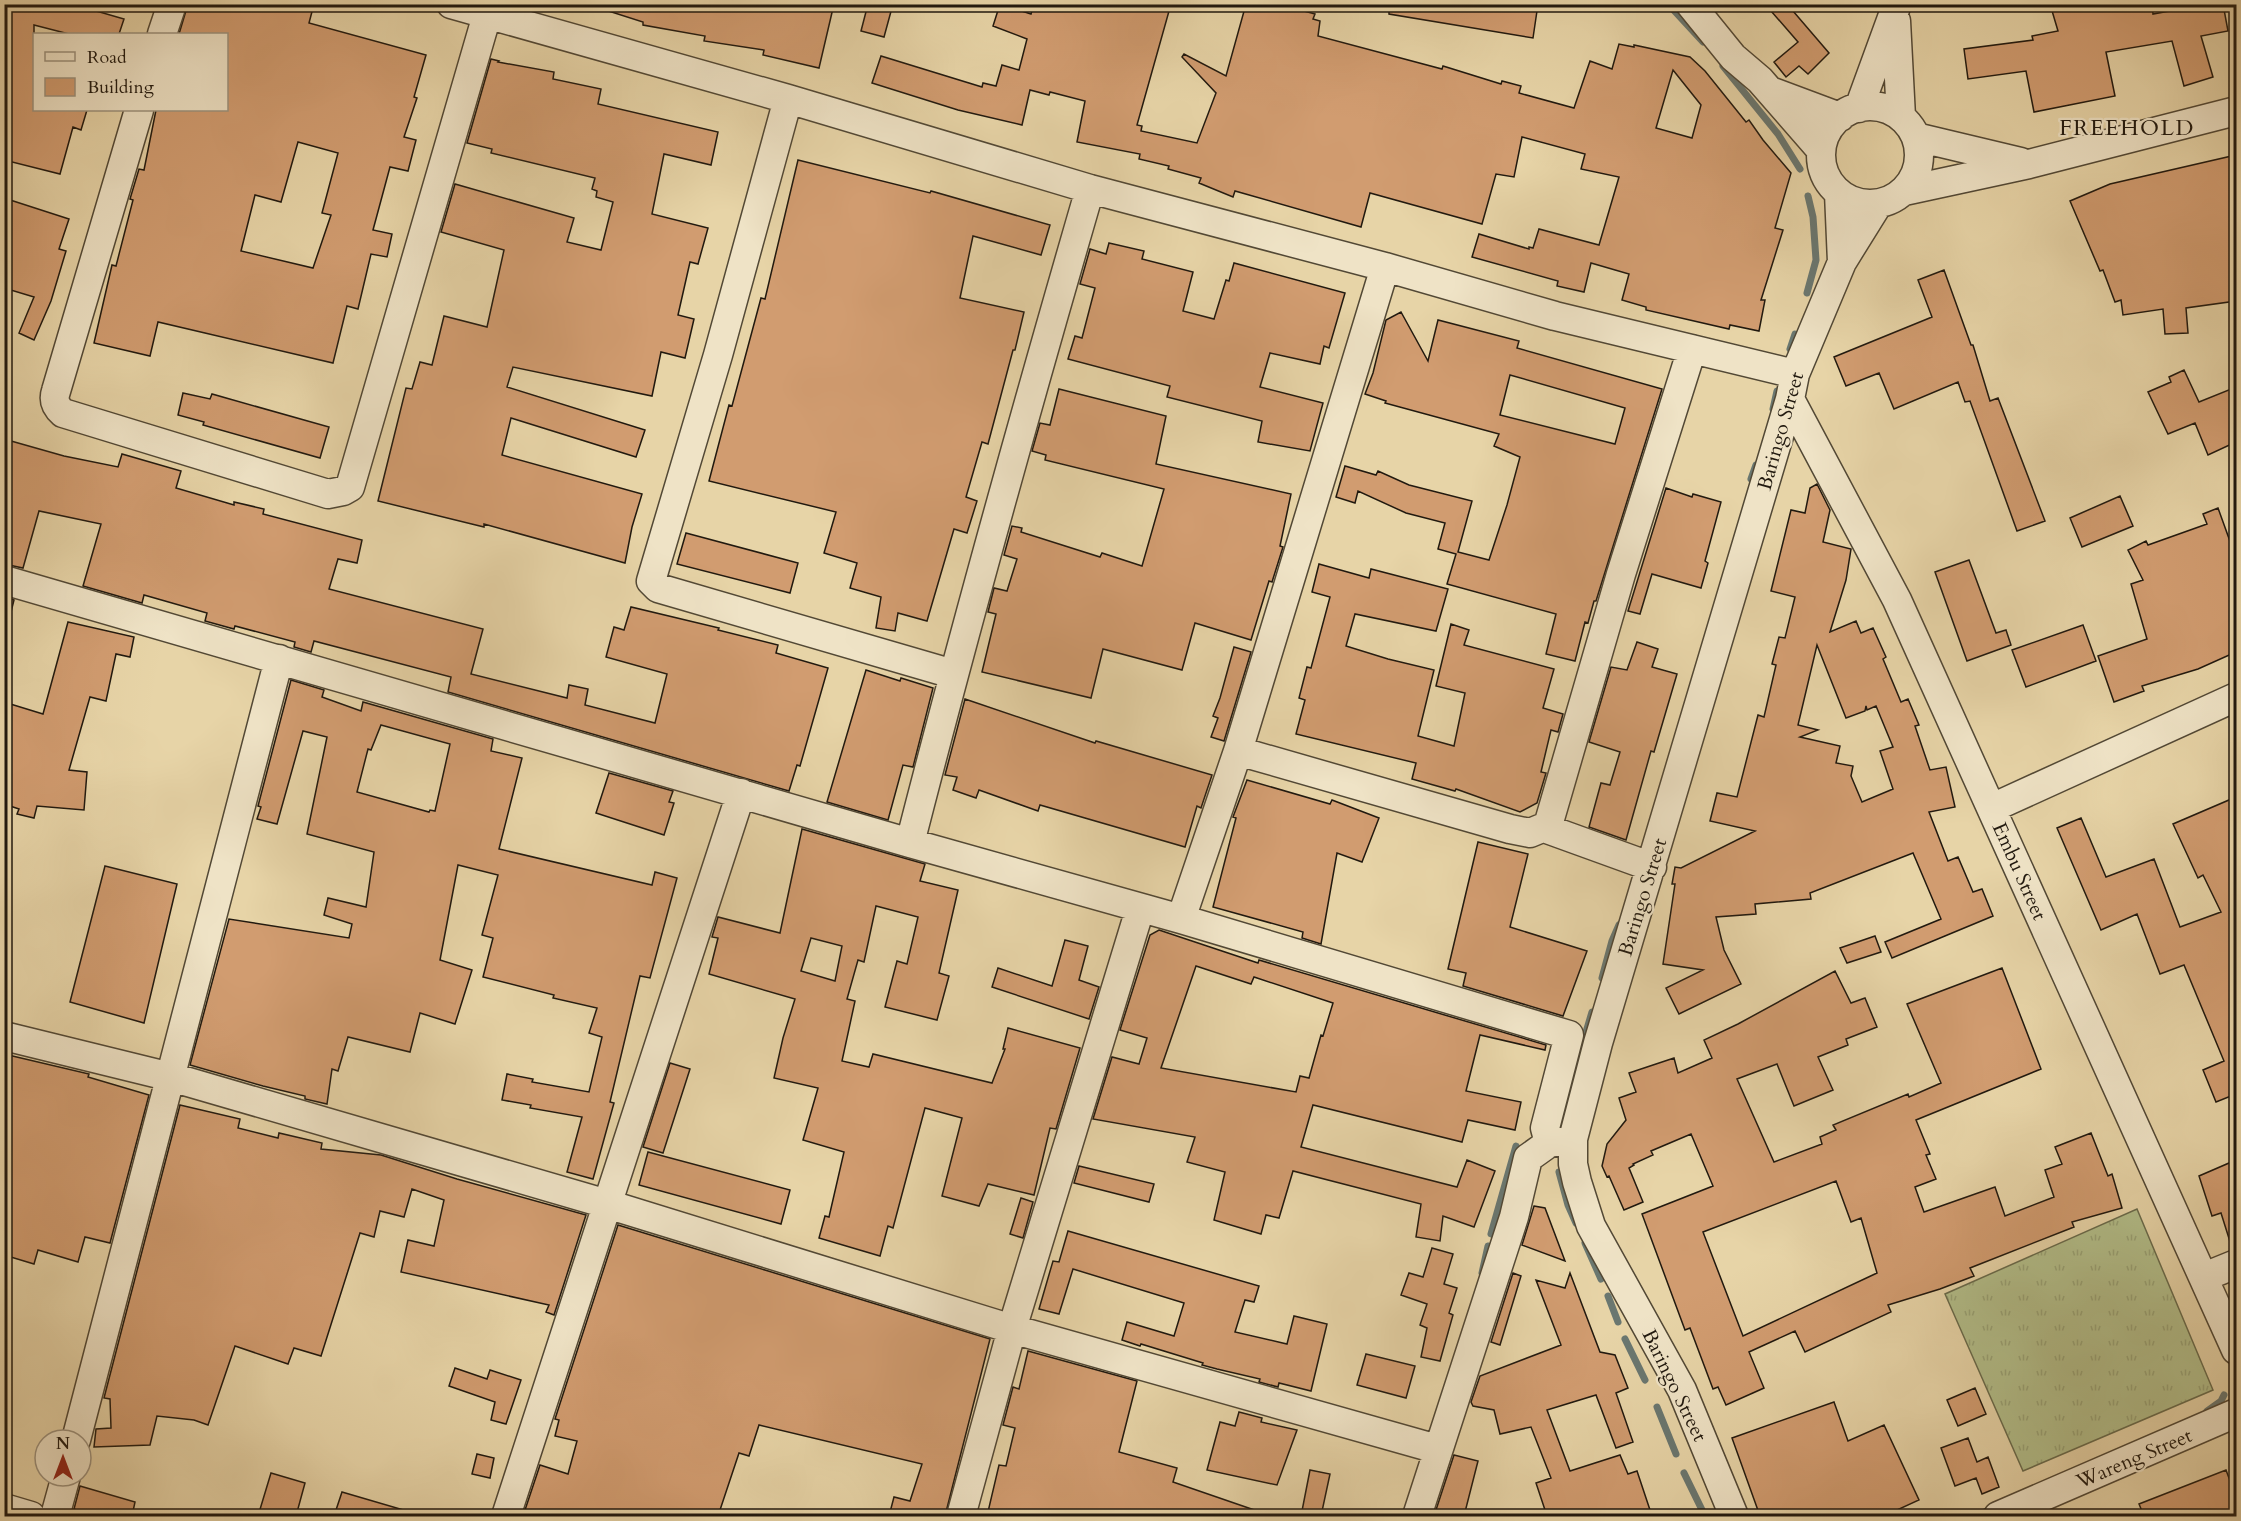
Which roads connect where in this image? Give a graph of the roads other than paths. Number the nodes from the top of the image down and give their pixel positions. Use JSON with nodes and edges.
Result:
{"nodes":[{"id":1,"x":172,"y":4,"type":"edge"},
{"id":2,"x":451,"y":4,"type":"edge"},
{"id":3,"x":1690,"y":4,"type":"edge"},
{"id":4,"x":1896,"y":7,"type":"edge"},
{"id":5,"x":487,"y":15,"type":"junction"},
{"id":6,"x":162,"y":33,"type":"edge"},
{"id":7,"x":1768,"y":90,"type":"junction"},
{"id":8,"x":788,"y":99,"type":"junction"},
{"id":9,"x":139,"y":111,"type":"edge"},
{"id":10,"x":2236,"y":111,"type":"edge"},
{"id":11,"x":1849,"y":112,"type":"junction"},
{"id":12,"x":1909,"y":127,"type":"junction"},
{"id":13,"x":1821,"y":150,"type":"junction"},
{"id":14,"x":2029,"y":164,"type":"junction"},
{"id":15,"x":1090,"y":189,"type":"junction"},
{"id":16,"x":1904,"y":191,"type":"junction"},
{"id":17,"x":1839,"y":193,"type":"junction"},
{"id":18,"x":1878,"y":204,"type":"junction"},
{"id":19,"x":1842,"y":262,"type":"junction"},
{"id":20,"x":1385,"y":267,"type":"junction"},
{"id":21,"x":1692,"y":349,"type":"junction"},
{"id":22,"x":1793,"y":387,"type":"junction"},
{"id":23,"x":4,"y":580,"type":"edge"},
{"id":24,"x":279,"y":659,"type":"junction"},
{"id":25,"x":953,"y":674,"type":"junction"},
{"id":26,"x":2236,"y":697,"type":"edge"},
{"id":27,"x":1238,"y":751,"type":"junction"},
{"id":28,"x":741,"y":793,"type":"junction"},
{"id":29,"x":1992,"y":808,"type":"junction"},
{"id":30,"x":1547,"y":829,"type":"junction"},
{"id":31,"x":910,"y":843,"type":"junction"},
{"id":32,"x":1652,"y":867,"type":"junction"},
{"id":33,"x":1140,"y":909,"type":"junction"},
{"id":34,"x":1181,"y":919,"type":"junction"},
{"id":35,"x":4,"y":1036,"type":"edge"},
{"id":36,"x":171,"y":1077,"type":"junction"},
{"id":37,"x":1561,"y":1141,"type":"junction"},
{"id":38,"x":608,"y":1204,"type":"junction"},
{"id":39,"x":2236,"y":1264,"type":"edge"},
{"id":40,"x":2204,"y":1277,"type":"junction"},
{"id":41,"x":1012,"y":1329,"type":"junction"},
{"id":42,"x":2236,"y":1350,"type":"edge"},
{"id":43,"x":2236,"y":1413,"type":"edge"},
{"id":44,"x":79,"y":1428,"type":"edge"},
{"id":45,"x":1437,"y":1449,"type":"junction"},
{"id":46,"x":63,"y":1488,"type":"edge"},
{"id":47,"x":4,"y":1509,"type":"edge"},
{"id":48,"x":31,"y":1516,"type":"edge"},
{"id":49,"x":55,"y":1516,"type":"edge"},
{"id":50,"x":506,"y":1516,"type":"edge"},
{"id":51,"x":961,"y":1516,"type":"edge"},
{"id":52,"x":1417,"y":1516,"type":"edge"},
{"id":53,"x":1734,"y":1516,"type":"edge"},
{"id":54,"x":1998,"y":1516,"type":"edge"}],
"edges":[{"from":1,"to":6,"type":"street"},
{"from":2,"to":5,"type":"street"},
{"from":3,"to":7,"type":"street"},
{"from":4,"to":11,"type":"street"},
{"from":4,"to":12,"type":"street"},
{"from":5,"to":8,"type":"street"},
{"from":5,"to":9,"type":"street"},
{"from":7,"to":11,"type":"street"},
{"from":7,"to":13,"type":"street"},
{"from":8,"to":15,"type":"street"},
{"from":8,"to":25,"type":"street"},
{"from":10,"to":14,"type":"street"},
{"from":11,"to":12,"type":"street"},
{"from":11,"to":13,"type":"street"},
{"from":12,"to":14,"type":"street"},
{"from":12,"to":16,"type":"street"},
{"from":13,"to":17,"type":"street"},
{"from":14,"to":16,"type":"street"},
{"from":15,"to":20,"type":"street"},
{"from":15,"to":25,"type":"street"},
{"from":16,"to":18,"type":"street"},
{"from":17,"to":18,"type":"street"},
{"from":17,"to":19,"type":"street","name":"Baringo Street"},
{"from":18,"to":19,"type":"street","name":"Baringo Street"},
{"from":19,"to":22,"type":"street","name":"Baringo Street"},
{"from":20,"to":21,"type":"street"},
{"from":20,"to":27,"type":"street"},
{"from":21,"to":22,"type":"street"},
{"from":21,"to":30,"type":"street"},
{"from":22,"to":29,"type":"street","name":"Embu Street"},
{"from":22,"to":32,"type":"street","name":"Baringo Street"},
{"from":23,"to":24,"type":"street"},
{"from":24,"to":28,"type":"street"},
{"from":24,"to":36,"type":"street"},
{"from":25,"to":31,"type":"street"},
{"from":26,"to":29,"type":"street"},
{"from":27,"to":30,"type":"street"},
{"from":27,"to":34,"type":"street"},
{"from":28,"to":31,"type":"street"},
{"from":28,"to":38,"type":"street"},
{"from":29,"to":40,"type":"street","name":"Embu Street"},
{"from":30,"to":32,"type":"street"},
{"from":31,"to":33,"type":"street"},
{"from":32,"to":37,"type":"street","name":"Baringo Street"},
{"from":33,"to":34,"type":"street"},
{"from":33,"to":41,"type":"street"},
{"from":34,"to":37,"type":"street"},
{"from":35,"to":36,"type":"street"},
{"from":36,"to":38,"type":"street"},
{"from":36,"to":44,"type":"street"},
{"from":37,"to":45,"type":"street"},
{"from":37,"to":53,"type":"street","name":"Baringo Street"},
{"from":38,"to":41,"type":"street"},
{"from":38,"to":50,"type":"street"},
{"from":39,"to":40,"type":"street"},
{"from":40,"to":42,"type":"street","name":"Embu Street"},
{"from":41,"to":45,"type":"street"},
{"from":41,"to":51,"type":"street"},
{"from":43,"to":54,"type":"street","name":"Wareng Street"},
{"from":45,"to":52,"type":"street"},
{"from":46,"to":49,"type":"street"},
{"from":47,"to":48,"type":"street"}]}
